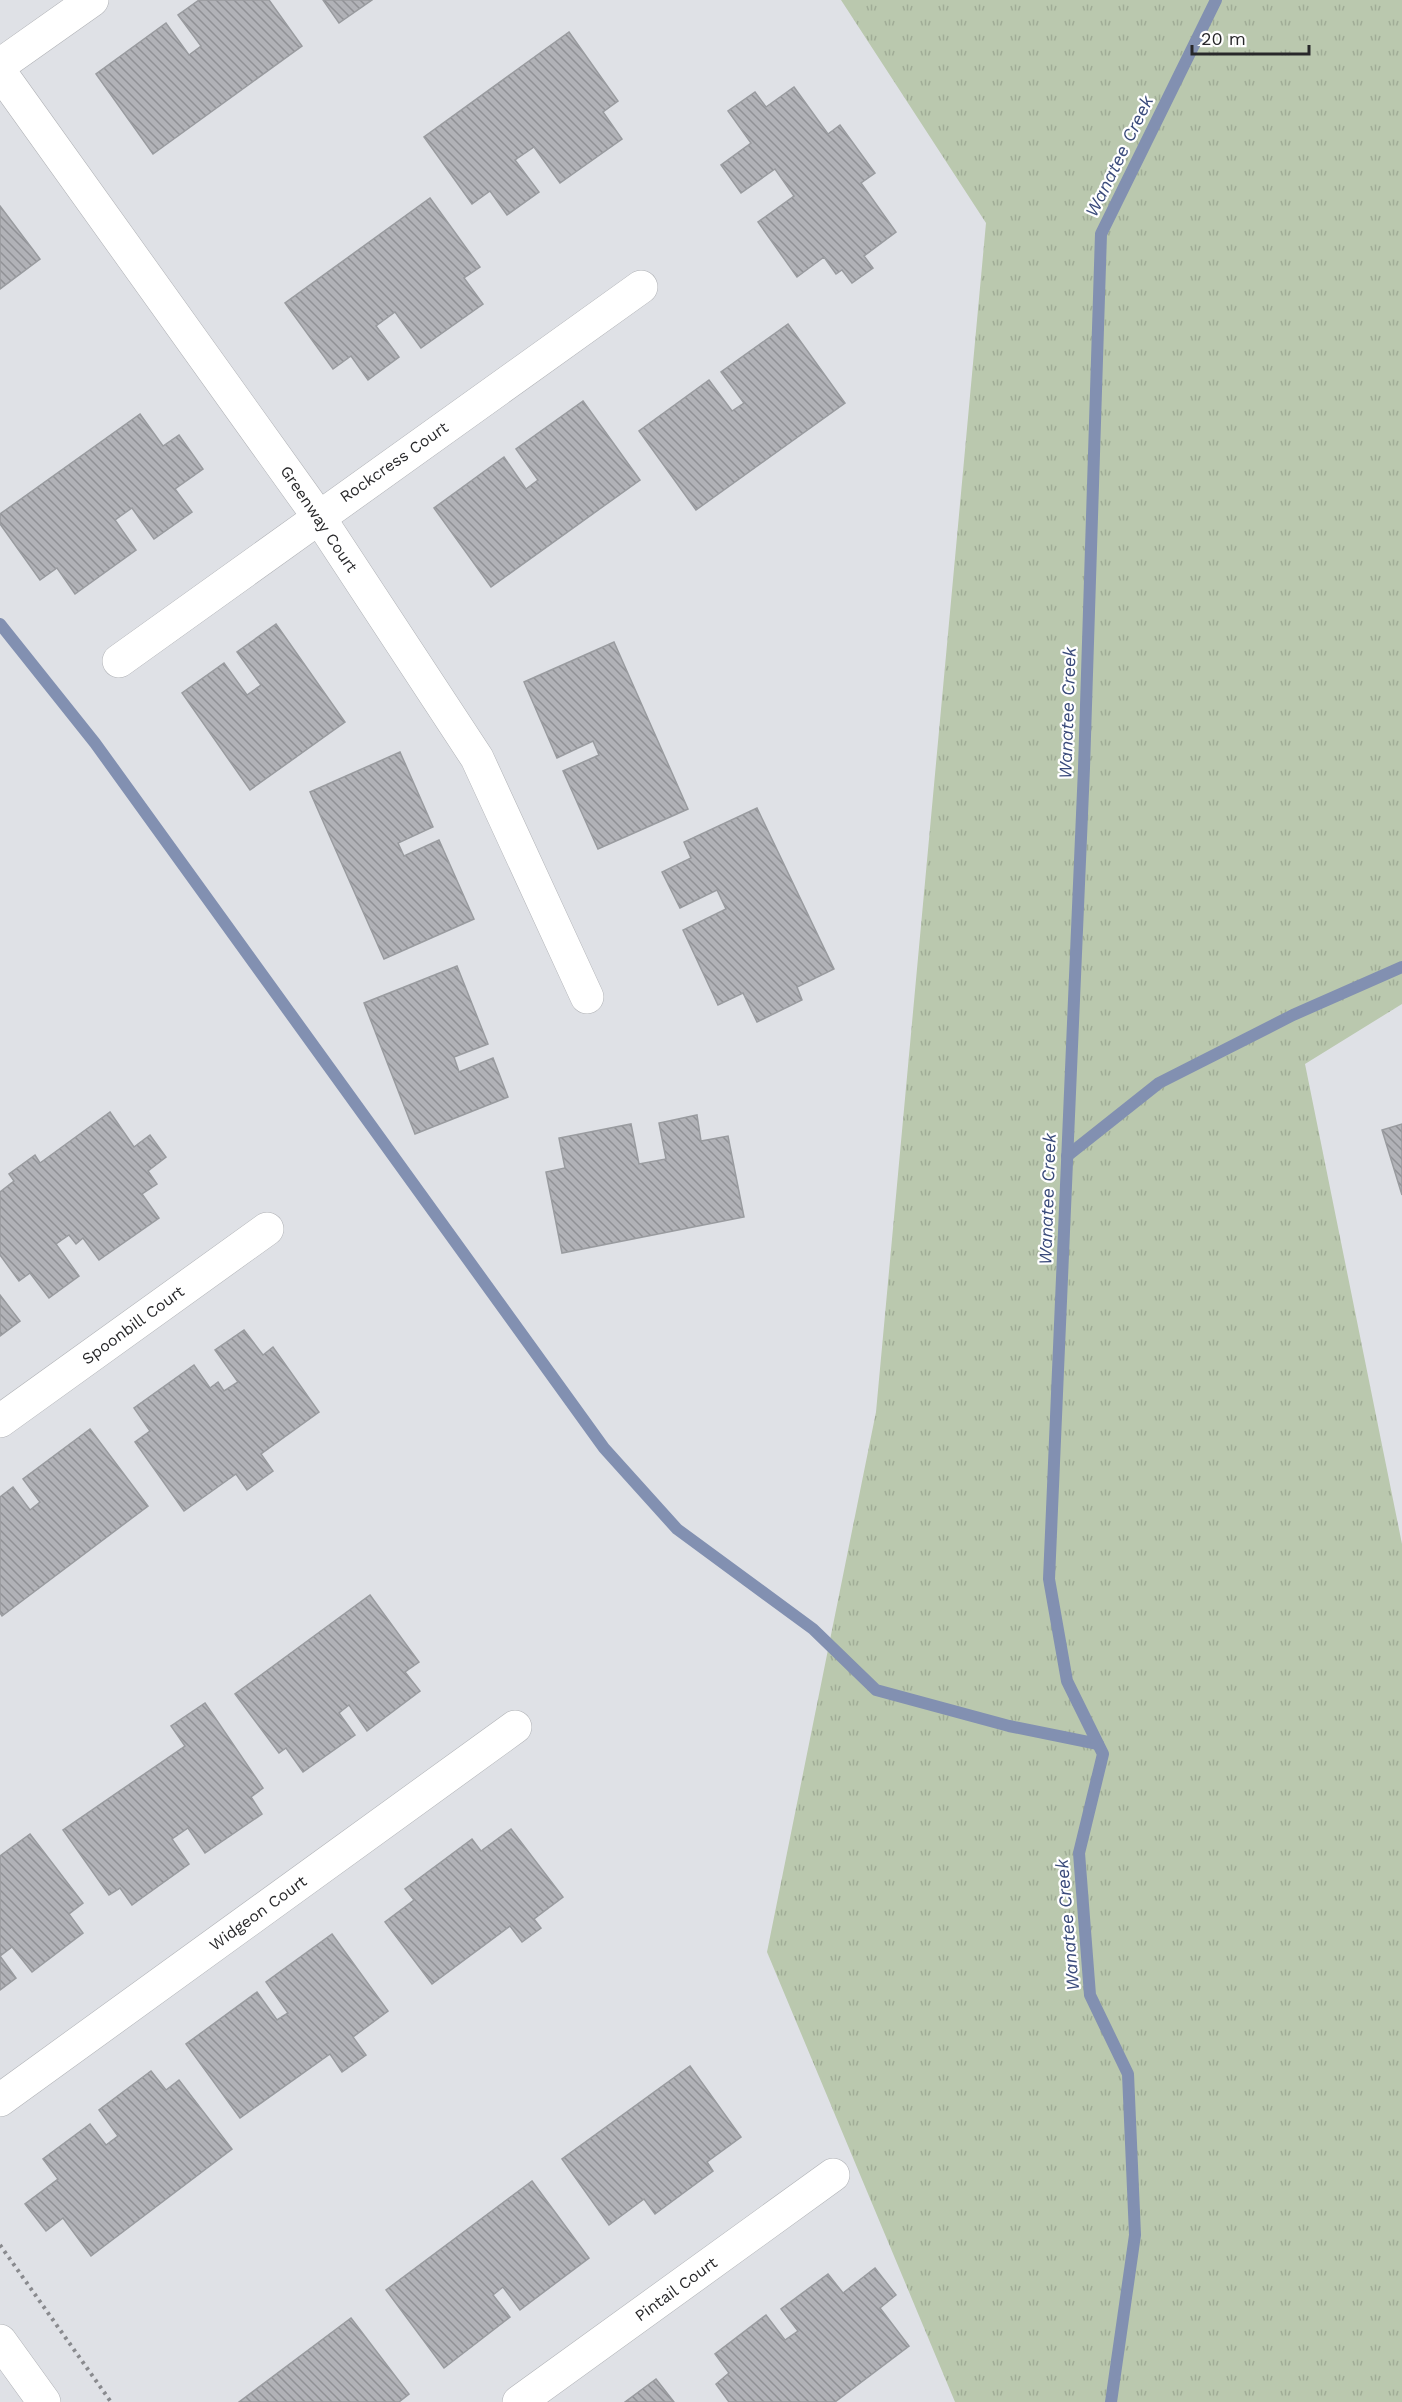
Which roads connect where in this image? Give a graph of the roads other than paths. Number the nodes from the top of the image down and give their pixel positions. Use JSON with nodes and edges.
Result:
{"nodes":[{"id":1,"x":92,"y":0,"type":"edge"},
{"id":2,"x":0,"y":65,"type":"edge"},
{"id":3,"x":0,"y":72,"type":"edge"},
{"id":4,"x":641,"y":287,"type":"dead end"},
{"id":5,"x":318,"y":516,"type":"junction"},
{"id":6,"x":119,"y":661,"type":"dead end"},
{"id":7,"x":587,"y":997,"type":"dead end"},
{"id":8,"x":267,"y":1229,"type":"dead end"},
{"id":9,"x":0,"y":1421,"type":"edge"},
{"id":10,"x":515,"y":1727,"type":"dead end"},
{"id":11,"x":0,"y":2100,"type":"edge"},
{"id":12,"x":833,"y":2175,"type":"dead end"},
{"id":13,"x":0,"y":2341,"type":"edge"},
{"id":14,"x":44,"y":2402,"type":"edge"},
{"id":15,"x":519,"y":2402,"type":"edge"}],
"edges":[{"from":1,"to":2,"type":"street"},
{"from":3,"to":5,"type":"street","name":"Greenway Court"},
{"from":4,"to":5,"type":"street","name":"Rockcress Court"},
{"from":5,"to":6,"type":"street","name":"Rockcress Court"},
{"from":5,"to":7,"type":"street","name":"Greenway Court"},
{"from":8,"to":9,"type":"street","name":"Spoonbill Court"},
{"from":10,"to":11,"type":"street","name":"Widgeon Court"},
{"from":12,"to":15,"type":"street","name":"Pintail Court"},
{"from":13,"to":14,"type":"street"}]}
